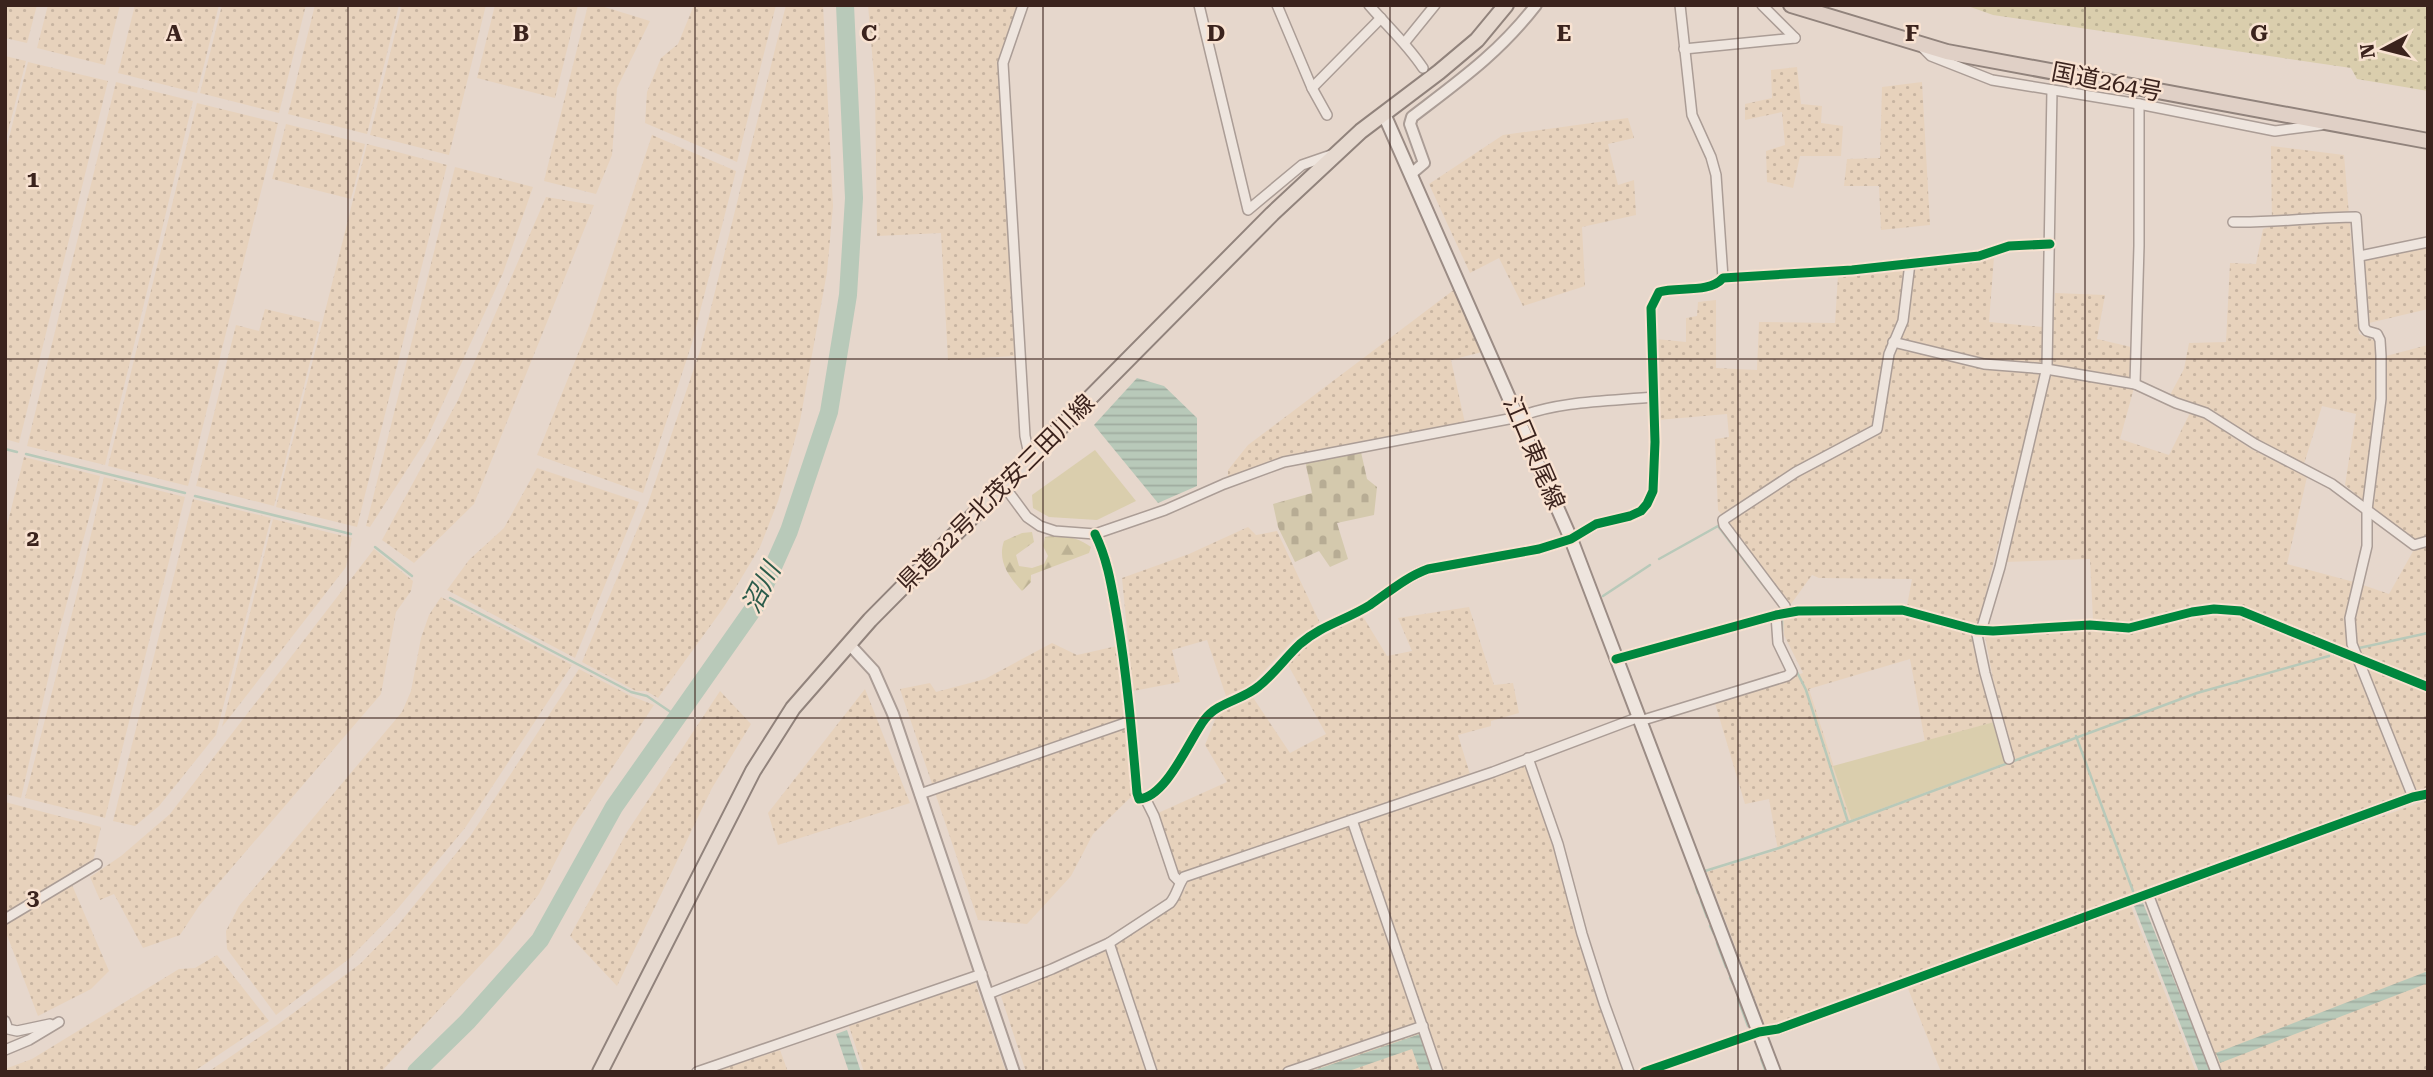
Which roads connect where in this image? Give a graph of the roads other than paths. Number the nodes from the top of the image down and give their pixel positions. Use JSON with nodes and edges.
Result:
{"nodes":[{"id":1,"x":1023,"y":5,"type":"edge"},
{"id":2,"x":1199,"y":5,"type":"edge"},
{"id":3,"x":1277,"y":5,"type":"edge"},
{"id":4,"x":1369,"y":5,"type":"edge"},
{"id":5,"x":1435,"y":5,"type":"edge"},
{"id":6,"x":1506,"y":5,"type":"edge"},
{"id":7,"x":1536,"y":5,"type":"edge"},
{"id":8,"x":1680,"y":5,"type":"edge"},
{"id":9,"x":1762,"y":5,"type":"edge"},
{"id":10,"x":1791,"y":5,"type":"edge"},
{"id":11,"x":1381,"y":18,"type":"junction"},
{"id":12,"x":1405,"y":42,"type":"junction"},
{"id":13,"x":1920,"y":45,"type":"junction"},
{"id":14,"x":1684,"y":49,"type":"junction"},
{"id":15,"x":1423,"y":68,"type":"dead end"},
{"id":16,"x":1312,"y":88,"type":"junction"},
{"id":17,"x":2053,"y":90,"type":"junction"},
{"id":18,"x":2139,"y":104,"type":"junction"},
{"id":19,"x":1384,"y":114,"type":"junction"},
{"id":20,"x":1327,"y":115,"type":"dead end"},
{"id":21,"x":2328,"y":123,"type":"junction"},
{"id":22,"x":2428,"y":141,"type":"edge"},
{"id":23,"x":1339,"y":152,"type":"junction"},
{"id":24,"x":1411,"y":174,"type":"junction"},
{"id":25,"x":2232,"y":222,"type":"dead end"},
{"id":26,"x":2428,"y":242,"type":"edge"},
{"id":27,"x":2050,"y":244,"type":"junction"},
{"id":28,"x":2360,"y":256,"type":"junction"},
{"id":29,"x":1910,"y":263,"type":"junction"},
{"id":30,"x":1723,"y":278,"type":"junction"},
{"id":31,"x":1893,"y":342,"type":"junction"},
{"id":32,"x":2046,"y":369,"type":"junction"},
{"id":33,"x":2135,"y":384,"type":"junction"},
{"id":34,"x":1654,"y":397,"type":"junction"},
{"id":35,"x":1519,"y":417,"type":"junction"},
{"id":36,"x":1030,"y":459,"type":"junction"},
{"id":37,"x":1004,"y":486,"type":"junction"},
{"id":38,"x":2367,"y":510,"type":"junction"},
{"id":39,"x":1096,"y":534,"type":"junction"},
{"id":40,"x":1571,"y":539,"type":"junction"},
{"id":41,"x":2428,"y":541,"type":"edge"},
{"id":42,"x":1787,"y":612,"type":"junction"},
{"id":43,"x":1776,"y":615,"type":"junction"},
{"id":44,"x":1979,"y":630,"type":"junction"},
{"id":45,"x":850,"y":645,"type":"junction"},
{"id":46,"x":2356,"y":658,"type":"junction"},
{"id":47,"x":1616,"y":659,"type":"junction"},
{"id":48,"x":2428,"y":687,"type":"edge"},
{"id":49,"x":1639,"y":719,"type":"junction"},
{"id":50,"x":1131,"y":721,"type":"junction"},
{"id":51,"x":1528,"y":758,"type":"junction"},
{"id":52,"x":2009,"y":758,"type":"dead end"},
{"id":53,"x":920,"y":794,"type":"junction"},
{"id":54,"x":2428,"y":794,"type":"edge"},
{"id":55,"x":2413,"y":797,"type":"junction"},
{"id":56,"x":1145,"y":799,"type":"junction"},
{"id":57,"x":1352,"y":820,"type":"junction"},
{"id":58,"x":97,"y":864,"type":"dead end"},
{"id":59,"x":1180,"y":882,"type":"junction"},
{"id":60,"x":2148,"y":894,"type":"junction"},
{"id":61,"x":5,"y":919,"type":"edge"},
{"id":62,"x":1109,"y":943,"type":"junction"},
{"id":63,"x":982,"y":974,"type":"junction"},
{"id":64,"x":988,"y":994,"type":"junction"},
{"id":65,"x":5,"y":1021,"type":"edge"},
{"id":66,"x":1423,"y":1026,"type":"junction"},
{"id":67,"x":1759,"y":1032,"type":"junction"},
{"id":68,"x":5,"y":1050,"type":"edge"},
{"id":69,"x":1672,"y":1067,"type":"edge"},
{"id":70,"x":600,"y":1072,"type":"edge"},
{"id":71,"x":697,"y":1072,"type":"edge"},
{"id":72,"x":1014,"y":1072,"type":"edge"},
{"id":73,"x":1152,"y":1072,"type":"edge"},
{"id":74,"x":1288,"y":1072,"type":"edge"},
{"id":75,"x":1438,"y":1072,"type":"edge"},
{"id":76,"x":1629,"y":1072,"type":"edge"},
{"id":77,"x":1644,"y":1072,"type":"edge"},
{"id":78,"x":1774,"y":1072,"type":"edge"},
{"id":79,"x":2216,"y":1072,"type":"edge"}],
"edges":[{"from":1,"to":36,"type":"street"},
{"from":2,"to":23,"type":"street"},
{"from":3,"to":16,"type":"street"},
{"from":4,"to":11,"type":"street"},
{"from":5,"to":12,"type":"street"},
{"from":6,"to":19,"type":"main road","name":"県道22号北茂安三田川線"},
{"from":7,"to":24,"type":"street"},
{"from":8,"to":14,"type":"street"},
{"from":9,"to":14,"type":"street"},
{"from":10,"to":13,"type":"highway","name":"国道264号"},
{"from":11,"to":12,"type":"street"},
{"from":11,"to":16,"type":"street"},
{"from":12,"to":15,"type":"street"},
{"from":13,"to":17,"type":"street"},
{"from":13,"to":21,"type":"highway","name":"国道264号"},
{"from":14,"to":30,"type":"street"},
{"from":16,"to":20,"type":"street"},
{"from":17,"to":18,"type":"street"},
{"from":17,"to":27,"type":"street"},
{"from":18,"to":21,"type":"street"},
{"from":18,"to":33,"type":"street"},
{"from":19,"to":23,"type":"main road","name":"県道22号北茂安三田川線"},
{"from":19,"to":24,"type":"main road","name":"江口東尾線"},
{"from":21,"to":22,"type":"highway","name":"国道264号"},
{"from":23,"to":36,"type":"main road","name":"県道22号北茂安三田川線"},
{"from":24,"to":35,"type":"main road","name":"江口東尾線"},
{"from":25,"to":28,"type":"street"},
{"from":26,"to":28,"type":"street"},
{"from":27,"to":29,"type":"street"},
{"from":27,"to":32,"type":"street"},
{"from":28,"to":38,"type":"street"},
{"from":29,"to":30,"type":"street"},
{"from":29,"to":31,"type":"street"},
{"from":30,"to":34,"type":"street"},
{"from":31,"to":32,"type":"street"},
{"from":31,"to":42,"type":"street"},
{"from":32,"to":33,"type":"street"},
{"from":32,"to":44,"type":"street"},
{"from":33,"to":38,"type":"street"},
{"from":34,"to":35,"type":"street"},
{"from":34,"to":40,"type":"street"},
{"from":35,"to":39,"type":"street"},
{"from":35,"to":40,"type":"main road","name":"江口東尾線"},
{"from":36,"to":37,"type":"main road","name":"県道22号北茂安三田川線"},
{"from":37,"to":39,"type":"street"},
{"from":37,"to":45,"type":"main road","name":"県道22号北茂安三田川線"},
{"from":38,"to":41,"type":"street"},
{"from":38,"to":46,"type":"street"},
{"from":39,"to":50,"type":"street"},
{"from":40,"to":47,"type":"main road","name":"江口東尾線"},
{"from":40,"to":56,"type":"street"},
{"from":42,"to":43,"type":"street"},
{"from":42,"to":44,"type":"street"},
{"from":43,"to":47,"type":"street"},
{"from":43,"to":49,"type":"street"},
{"from":44,"to":46,"type":"street"},
{"from":44,"to":52,"type":"street"},
{"from":45,"to":53,"type":"street"},
{"from":45,"to":70,"type":"main road","name":"県道22号北茂安三田川線"},
{"from":46,"to":48,"type":"street"},
{"from":46,"to":55,"type":"street"},
{"from":47,"to":49,"type":"main road","name":"江口東尾線"},
{"from":49,"to":51,"type":"street"},
{"from":49,"to":67,"type":"main road","name":"江口東尾線"},
{"from":50,"to":53,"type":"street"},
{"from":50,"to":56,"type":"street"},
{"from":51,"to":57,"type":"street"},
{"from":51,"to":76,"type":"street"},
{"from":53,"to":63,"type":"street"},
{"from":54,"to":55,"type":"street"},
{"from":55,"to":60,"type":"street"},
{"from":56,"to":59,"type":"street"},
{"from":57,"to":59,"type":"street"},
{"from":57,"to":66,"type":"street"},
{"from":58,"to":61,"type":"street"},
{"from":59,"to":62,"type":"street"},
{"from":60,"to":67,"type":"street"},
{"from":60,"to":79,"type":"street"},
{"from":62,"to":64,"type":"street"},
{"from":62,"to":73,"type":"street"},
{"from":63,"to":64,"type":"street"},
{"from":63,"to":71,"type":"street"},
{"from":64,"to":72,"type":"street"},
{"from":65,"to":68,"type":"street"},
{"from":66,"to":74,"type":"street"},
{"from":66,"to":75,"type":"street"},
{"from":67,"to":69,"type":"street"},
{"from":67,"to":78,"type":"main road","name":"江口東尾線"},
{"from":69,"to":77,"type":"street"}]}
